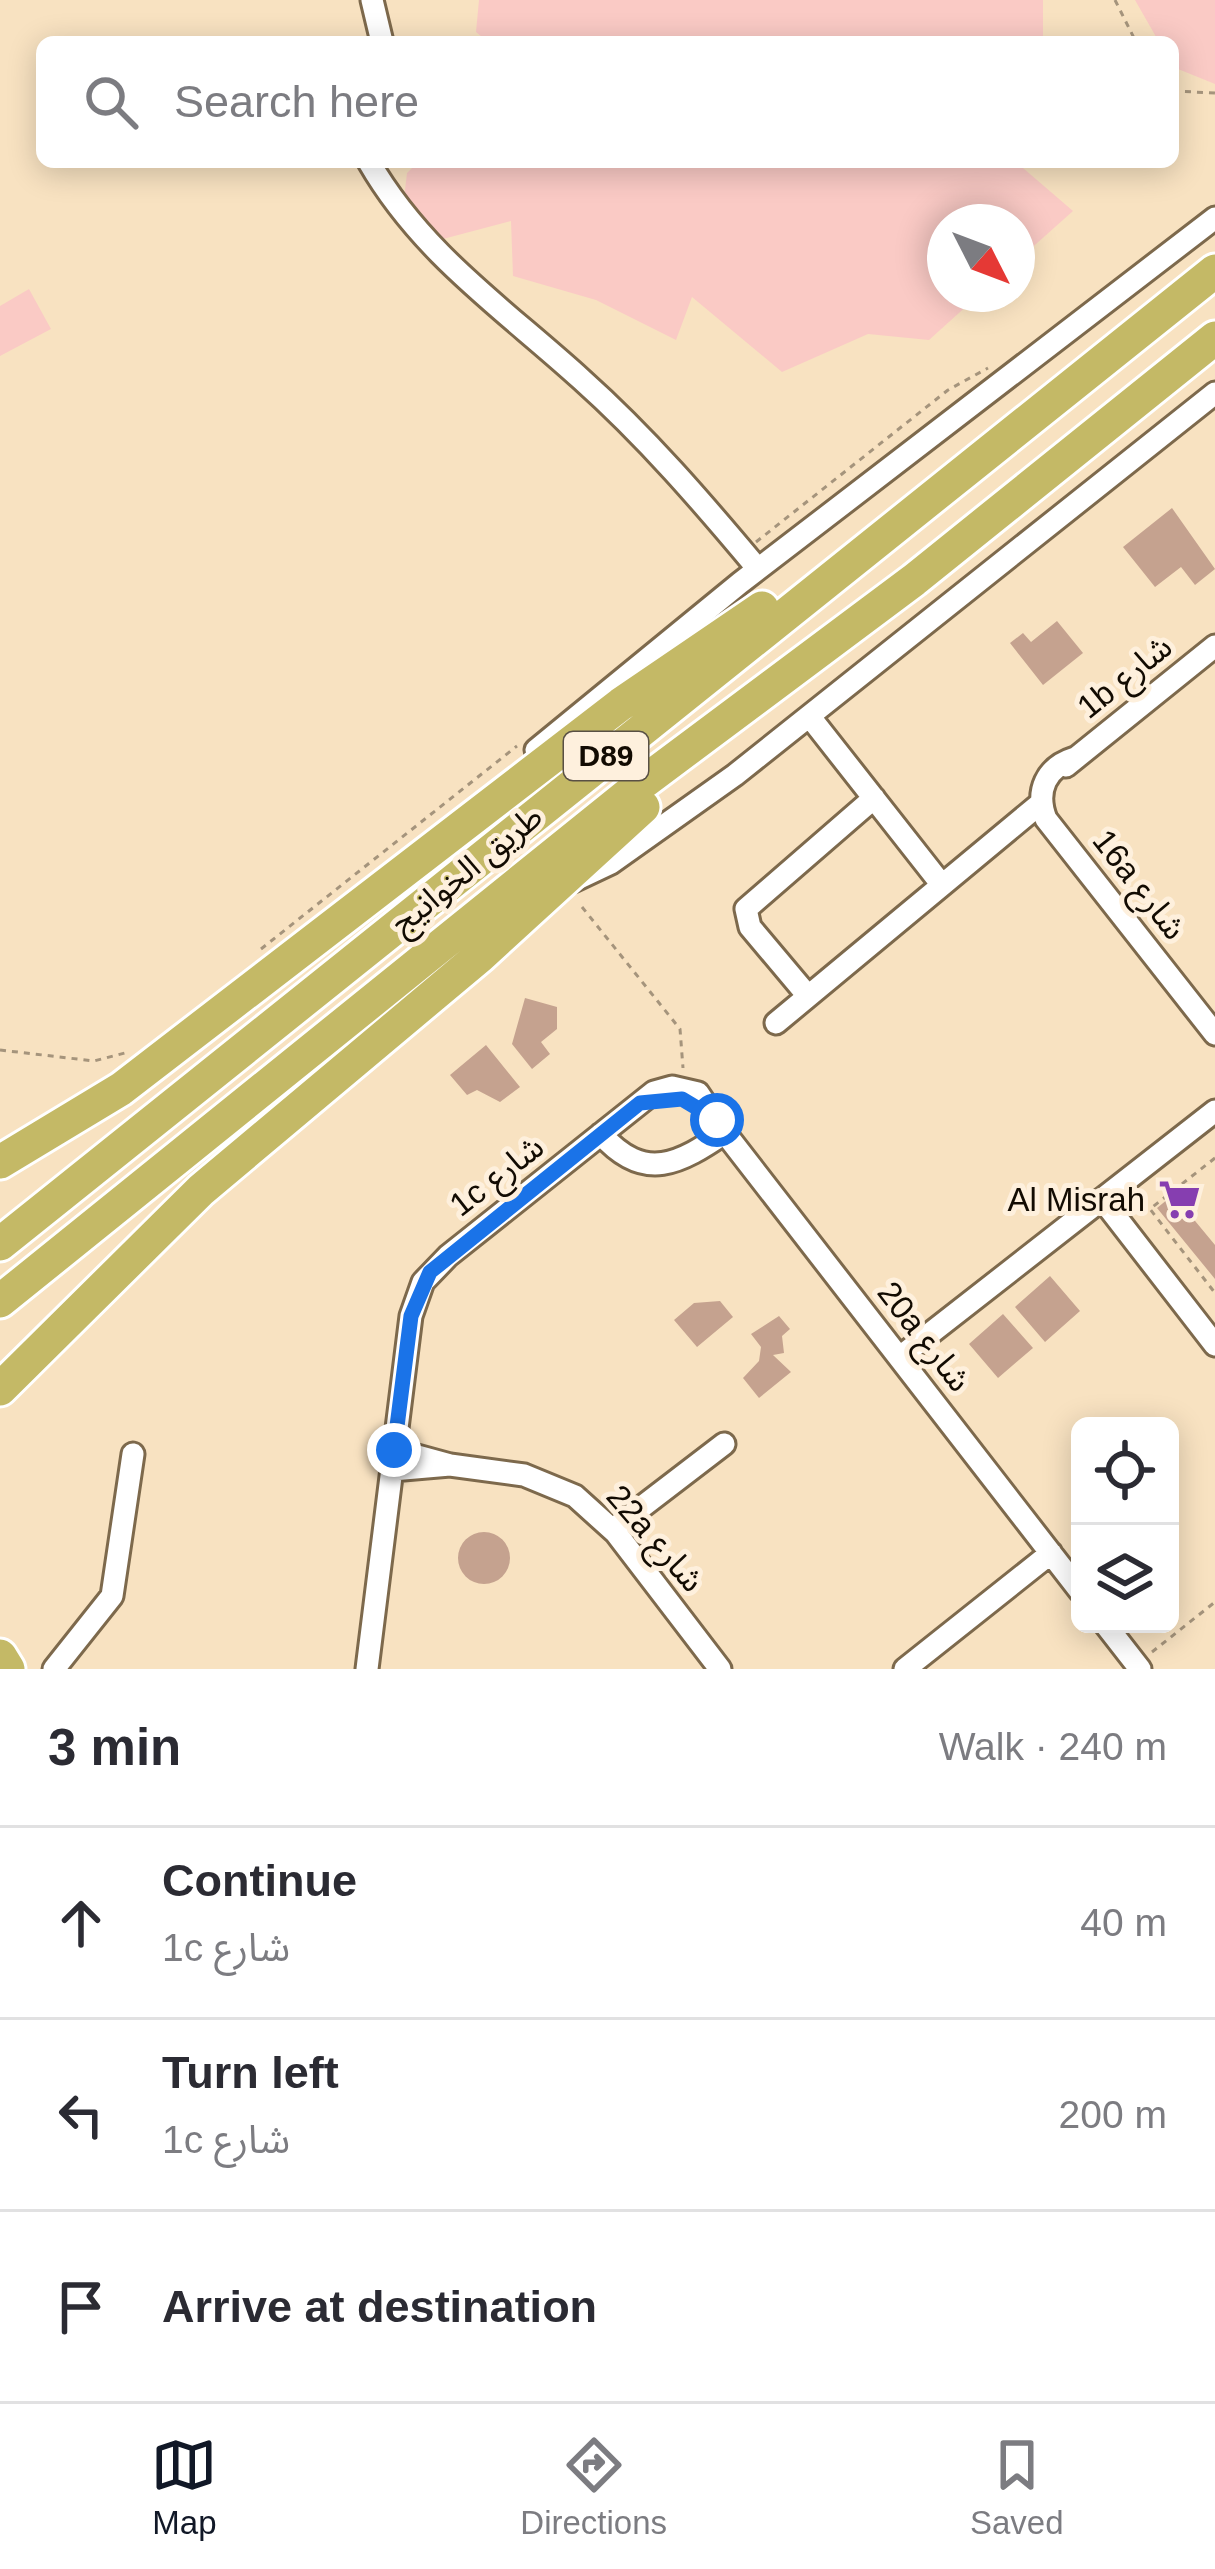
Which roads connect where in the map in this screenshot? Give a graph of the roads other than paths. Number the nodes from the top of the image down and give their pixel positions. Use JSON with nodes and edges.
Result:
{"nodes":[{"id":1,"x":372,"y":0,"type":"edge"},
{"id":2,"x":380,"y":36,"type":"edge"},
{"id":3,"x":372,"y":168,"type":"edge"},
{"id":4,"x":1215,"y":218,"type":"edge"},
{"id":5,"x":1215,"y":271,"type":"edge"},
{"id":6,"x":1215,"y":338,"type":"edge"},
{"id":7,"x":1215,"y":394,"type":"edge"},
{"id":8,"x":758,"y":569,"type":"junction"},
{"id":9,"x":804,"y":597,"type":"junction"},
{"id":10,"x":1215,"y":646,"type":"edge"},
{"id":11,"x":731,"y":716,"type":"junction"},
{"id":12,"x":810,"y":717,"type":"junction"},
{"id":13,"x":1045,"y":794,"type":"junction"},
{"id":14,"x":874,"y":797,"type":"junction"},
{"id":15,"x":421,"y":857,"type":"junction"},
{"id":16,"x":942,"y":885,"type":"junction"},
{"id":17,"x":572,"y":896,"type":"junction"},
{"id":18,"x":808,"y":996,"type":"junction"},
{"id":19,"x":776,"y":1023,"type":"dead end"},
{"id":20,"x":1215,"y":1034,"type":"edge"},
{"id":21,"x":681,"y":1093,"type":"joint"},
{"id":22,"x":1215,"y":1111,"type":"edge"},
{"id":23,"x":722,"y":1126,"type":"junction"},
{"id":24,"x":601,"y":1134,"type":"junction"},
{"id":25,"x":0,"y":1162,"type":"edge"},
{"id":26,"x":1102,"y":1199,"type":"junction"},
{"id":27,"x":0,"y":1244,"type":"edge"},
{"id":28,"x":0,"y":1301,"type":"edge"},
{"id":29,"x":1215,"y":1345,"type":"edge"},
{"id":30,"x":900,"y":1357,"type":"junction"},
{"id":31,"x":6,"y":1380,"type":"edge"},
{"id":32,"x":0,"y":1409,"type":"edge"},
{"id":33,"x":724,"y":1444,"type":"dead end"},
{"id":34,"x":134,"y":1454,"type":"dead end"},
{"id":35,"x":393,"y":1460,"type":"junction"},
{"id":36,"x":613,"y":1529,"type":"junction"},
{"id":37,"x":1051,"y":1553,"type":"junction"},
{"id":38,"x":1071,"y":1579,"type":"edge"},
{"id":39,"x":1112,"y":1633,"type":"edge"},
{"id":40,"x":1138,"y":1667,"type":"edge"},
{"id":41,"x":54,"y":1669,"type":"edge"},
{"id":42,"x":367,"y":1669,"type":"edge"},
{"id":43,"x":720,"y":1669,"type":"edge"},
{"id":44,"x":905,"y":1669,"type":"edge"}],
"edges":[{"from":1,"to":2,"type":"street"},
{"from":3,"to":8,"type":"street"},
{"from":4,"to":8,"type":"street"},
{"from":5,"to":9,"type":"highway","name":"طريق الخوانيج","number":"D89"},
{"from":6,"to":11,"type":"highway","name":"طريق الخوانيج","number":"D89"},
{"from":7,"to":12,"type":"street"},
{"from":8,"to":15,"type":"street"},
{"from":9,"to":15,"type":"highway"},
{"from":9,"to":27,"type":"highway","name":"طريق الخوانيج","number":"D89"},
{"from":10,"to":13,"type":"street","name":"1b شارع"},
{"from":11,"to":17,"type":"highway"},
{"from":11,"to":28,"type":"highway","name":"طريق الخوانيج","number":"D89"},
{"from":12,"to":14,"type":"street"},
{"from":12,"to":17,"type":"street"},
{"from":13,"to":16,"type":"street","name":"1b شارع"},
{"from":13,"to":20,"type":"street","name":"16a شارع"},
{"from":14,"to":16,"type":"street"},
{"from":14,"to":18,"type":"street"},
{"from":15,"to":25,"type":"highway"},
{"from":16,"to":18,"type":"street","name":"1b شارع"},
{"from":17,"to":31,"type":"highway"},
{"from":18,"to":19,"type":"street","name":"1b شارع"},
{"from":21,"to":23,"type":"street","name":"20a شارع"},
{"from":21,"to":24,"type":"street","name":"1c شارع"},
{"from":22,"to":26,"type":"street"},
{"from":23,"to":24,"type":"street"},
{"from":23,"to":30,"type":"street","name":"20a شارع"},
{"from":24,"to":35,"type":"street","name":"1c شارع"},
{"from":26,"to":29,"type":"street"},
{"from":26,"to":30,"type":"street"},
{"from":30,"to":37,"type":"street","name":"20a شارع"},
{"from":31,"to":32,"type":"highway"},
{"from":33,"to":36,"type":"street"},
{"from":34,"to":41,"type":"street"},
{"from":35,"to":36,"type":"street","name":"22a شارع"},
{"from":35,"to":42,"type":"street","name":"1c شارع"},
{"from":36,"to":43,"type":"street","name":"22a شارع"},
{"from":37,"to":38,"type":"street","name":"20a شارع"},
{"from":37,"to":44,"type":"street"},
{"from":39,"to":40,"type":"street"}]}
